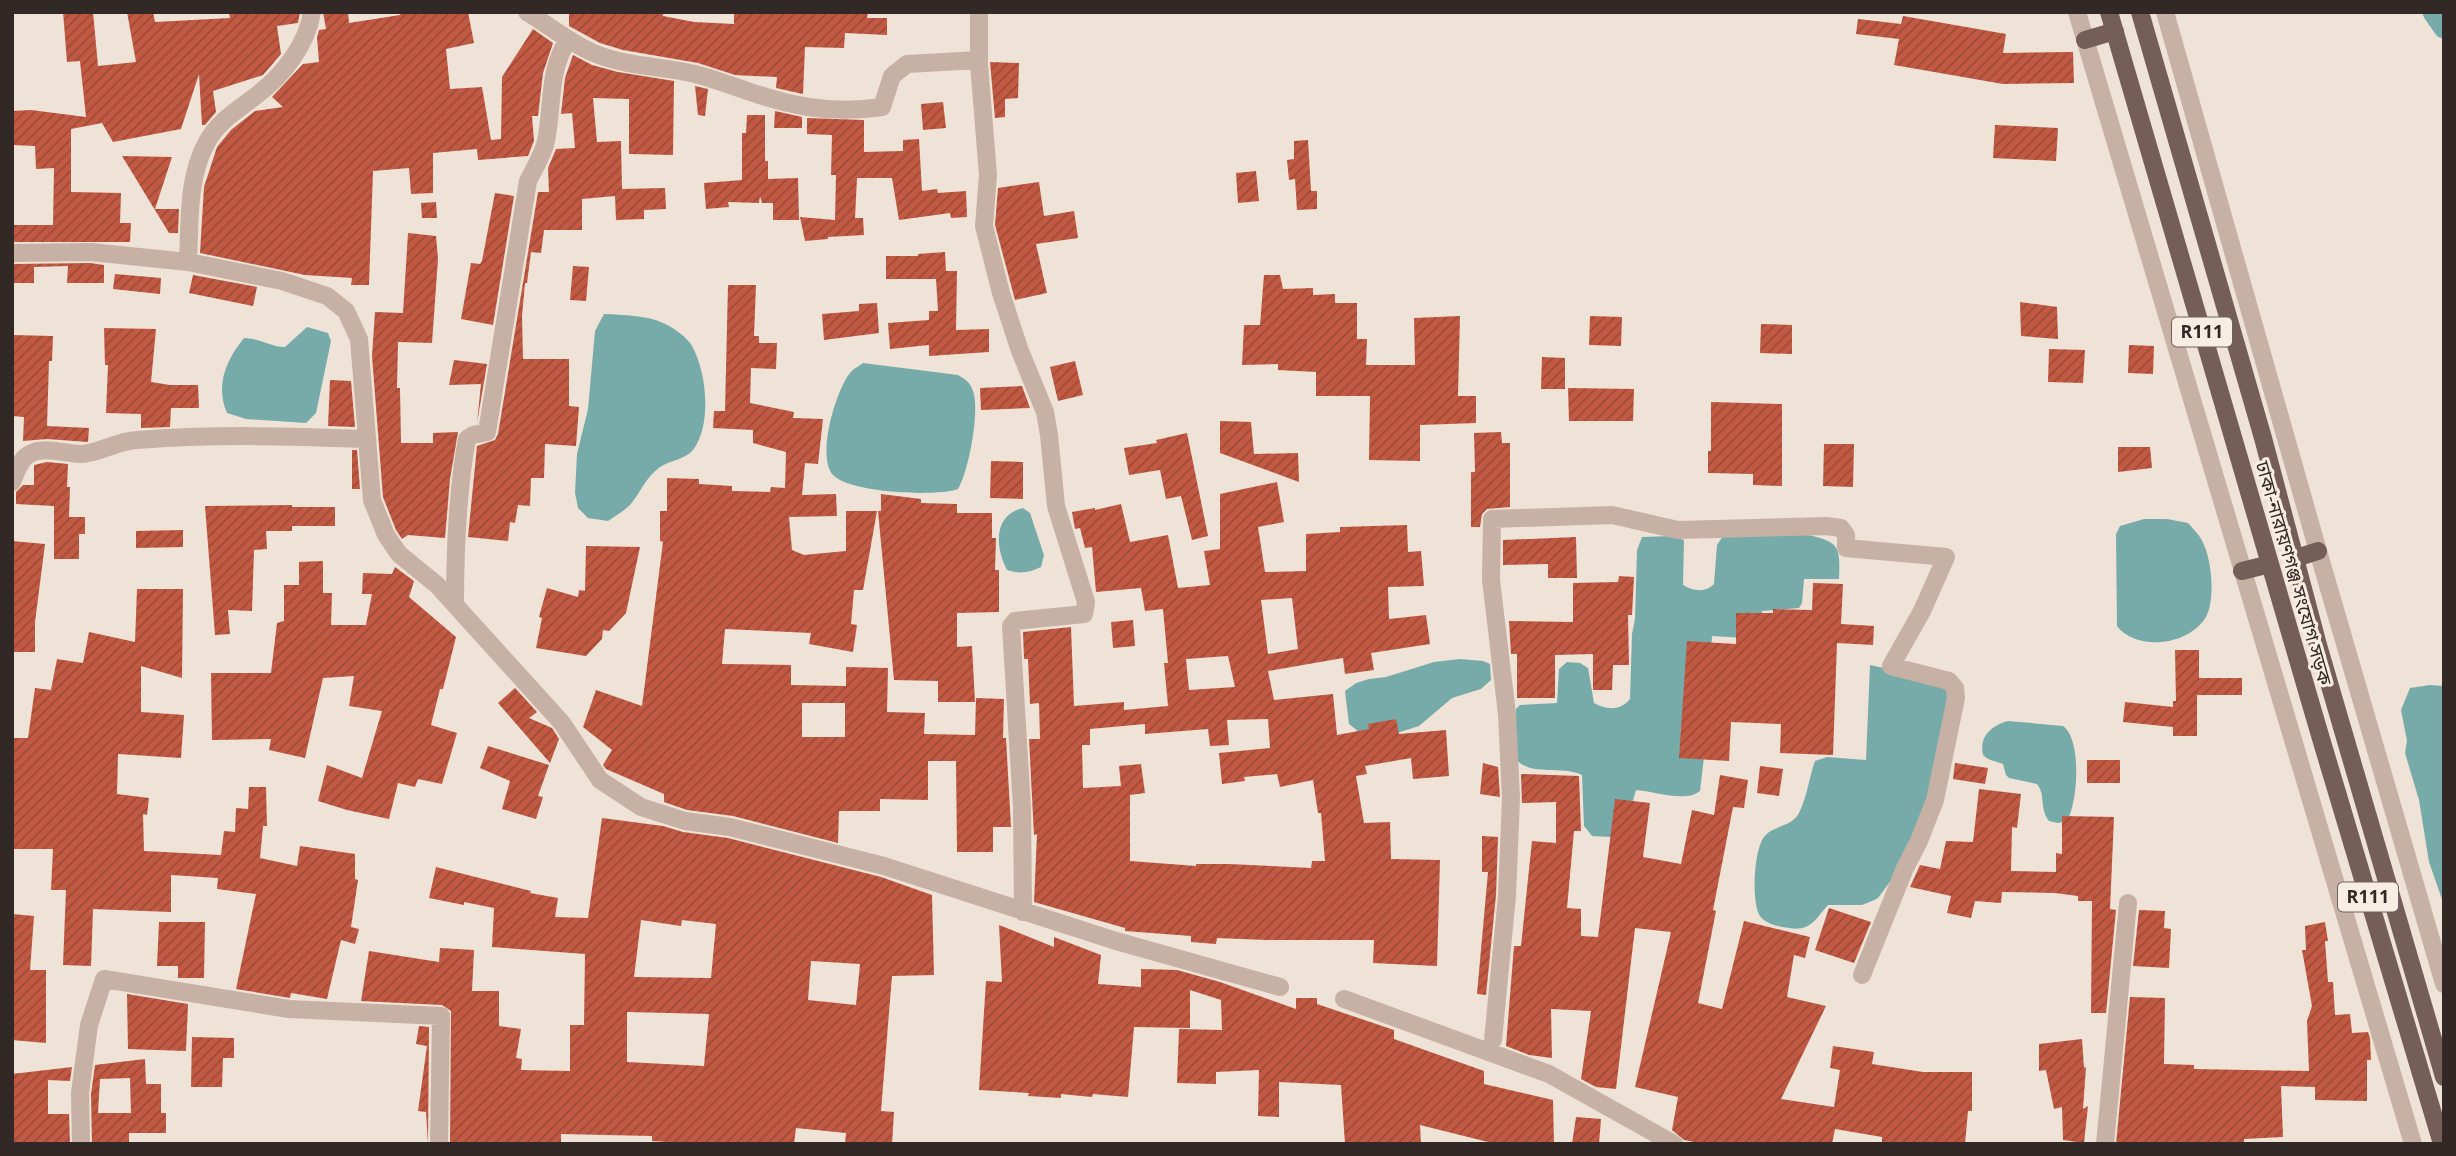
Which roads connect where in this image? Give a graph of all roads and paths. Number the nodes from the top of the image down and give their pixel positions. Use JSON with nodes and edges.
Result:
{"nodes":[{"id":1,"x":312,"y":12,"type":"edge"},
{"id":2,"x":527,"y":12,"type":"edge"},
{"id":3,"x":979,"y":12,"type":"edge"},
{"id":4,"x":2077,"y":12,"type":"edge"},
{"id":5,"x":2109,"y":12,"type":"edge"},
{"id":6,"x":2140,"y":12,"type":"edge"},
{"id":7,"x":2165,"y":12,"type":"edge"},
{"id":8,"x":2115,"y":31,"type":"junction"},
{"id":9,"x":568,"y":40,"type":"junction"},
{"id":10,"x":2085,"y":40,"type":"junction"},
{"id":11,"x":979,"y":60,"type":"junction"},
{"id":12,"x":12,"y":253,"type":"edge"},
{"id":13,"x":188,"y":262,"type":"junction"},
{"id":14,"x":366,"y":439,"type":"junction"},
{"id":15,"x":12,"y":482,"type":"edge"},
{"id":16,"x":2318,"y":551,"type":"junction"},
{"id":17,"x":2296,"y":558,"type":"junction"},
{"id":18,"x":2270,"y":564,"type":"junction"},
{"id":19,"x":2242,"y":571,"type":"junction"},
{"id":20,"x":455,"y":605,"type":"junction"},
{"id":21,"x":2128,"y":903,"type":"dead end"},
{"id":22,"x":1023,"y":912,"type":"junction"},
{"id":23,"x":1862,"y":975,"type":"dead end"},
{"id":24,"x":2444,"y":984,"type":"edge"},
{"id":25,"x":1280,"y":987,"type":"dead end"},
{"id":26,"x":1344,"y":999,"type":"dead end"},
{"id":27,"x":1493,"y":1040,"type":"dead end"},
{"id":28,"x":2444,"y":1077,"type":"edge"},
{"id":29,"x":81,"y":1144,"type":"edge"},
{"id":30,"x":439,"y":1144,"type":"edge"},
{"id":31,"x":1674,"y":1144,"type":"edge"},
{"id":32,"x":2105,"y":1144,"type":"edge"},
{"id":33,"x":2413,"y":1144,"type":"edge"},
{"id":34,"x":2442,"y":1144,"type":"edge"}],
"edges":[{"from":1,"to":13,"type":"street"},
{"from":2,"to":9,"type":"street"},
{"from":3,"to":11,"type":"street"},
{"from":4,"to":10,"type":"street"},
{"from":5,"to":8,"type":"main road","name":"ঢাকা-নারায়ণগঞ্জ সংযোগ সড়ক","number":"R111"},
{"from":6,"to":17,"type":"main road","name":"ঢাকা-নারায়ণগঞ্জ সংযোগ সড়ক","number":"R111"},
{"from":7,"to":16,"type":"street"},
{"from":8,"to":10,"type":"main road"},
{"from":8,"to":18,"type":"main road","name":"ঢাকা-নারায়ণগঞ্জ সংযোগ সড়ক","number":"R111"},
{"from":9,"to":11,"type":"street"},
{"from":9,"to":20,"type":"street"},
{"from":10,"to":19,"type":"street"},
{"from":11,"to":22,"type":"street"},
{"from":12,"to":13,"type":"street"},
{"from":13,"to":14,"type":"street"},
{"from":14,"to":15,"type":"street"},
{"from":14,"to":20,"type":"street"},
{"from":16,"to":17,"type":"main road"},
{"from":16,"to":24,"type":"street"},
{"from":17,"to":28,"type":"main road","name":"ঢাকা-নারায়ণগঞ্জ সংযোগ সড়ক","number":"R111"},
{"from":18,"to":19,"type":"main road"},
{"from":18,"to":34,"type":"main road","name":"ঢাকা-নারায়ণগঞ্জ সংযোগ সড়ক","number":"R111"},
{"from":19,"to":33,"type":"street"},
{"from":20,"to":22,"type":"street"},
{"from":21,"to":32,"type":"street"},
{"from":22,"to":25,"type":"street"},
{"from":23,"to":27,"type":"street"},
{"from":26,"to":31,"type":"street"},
{"from":29,"to":30,"type":"street"}]}
